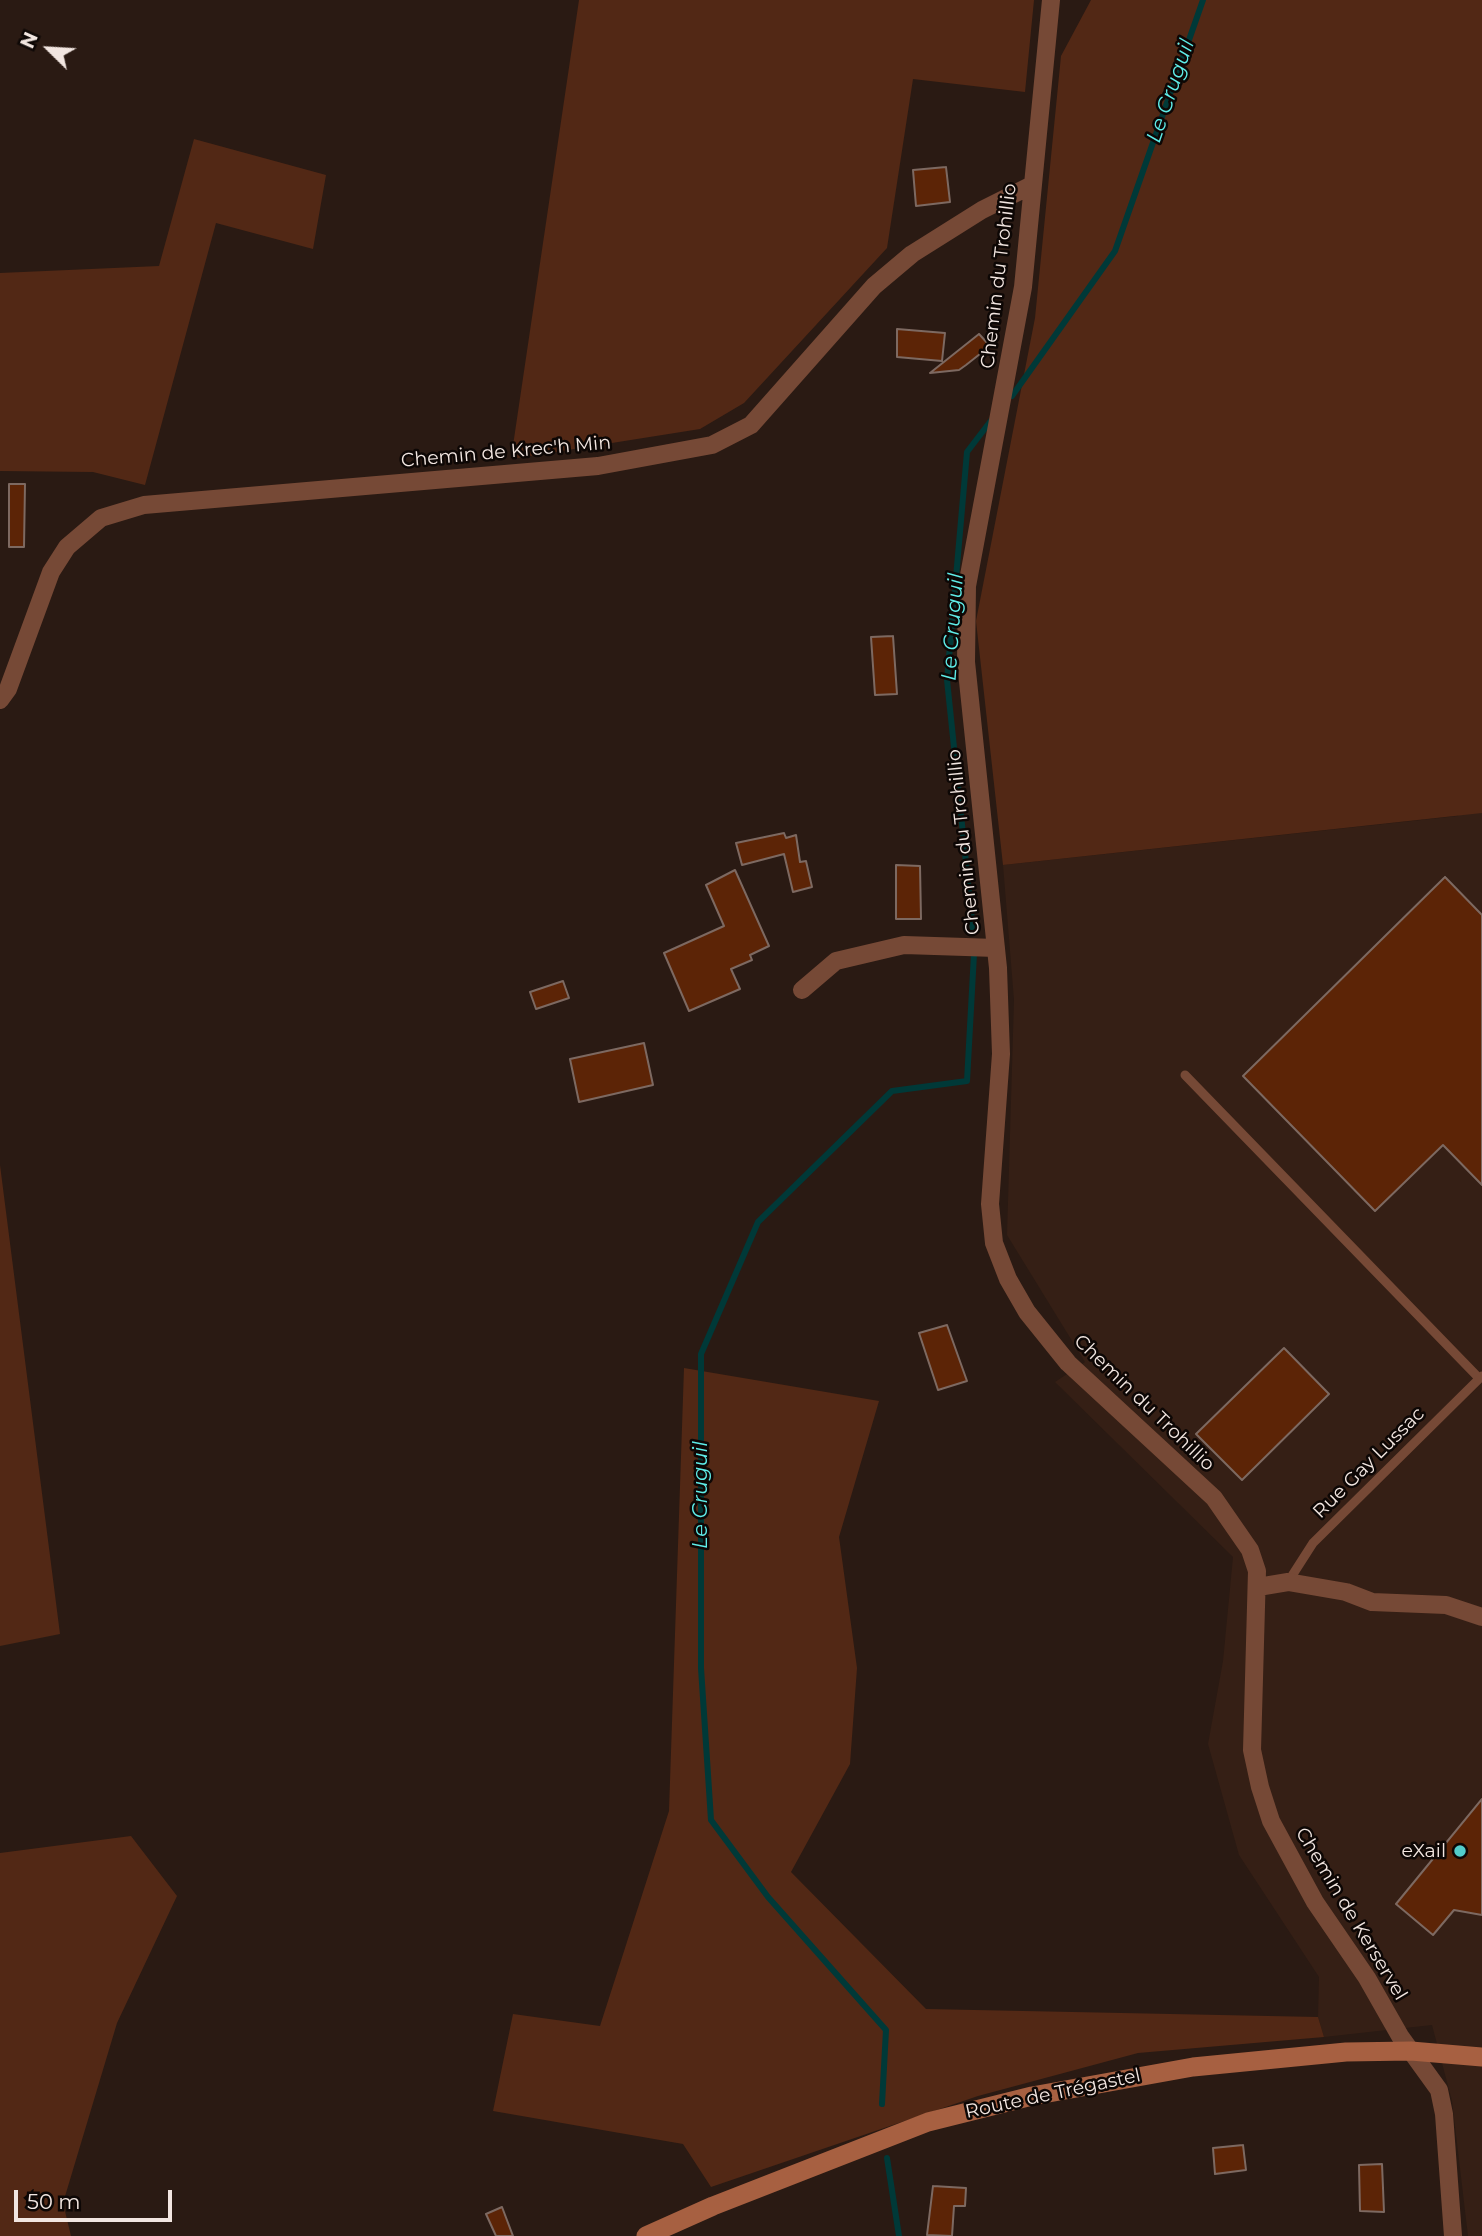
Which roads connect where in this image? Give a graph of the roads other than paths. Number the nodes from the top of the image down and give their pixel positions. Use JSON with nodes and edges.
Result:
{"nodes":[{"id":1,"x":1051,"y":0,"type":"edge"},
{"id":2,"x":1031,"y":185,"type":"junction"},
{"id":3,"x":0,"y":700,"type":"edge"},
{"id":4,"x":996,"y":948,"type":"junction"},
{"id":5,"x":802,"y":990,"type":"dead end"},
{"id":6,"x":1185,"y":1075,"type":"dead end"},
{"id":7,"x":1481,"y":1377,"type":"edge"},
{"id":8,"x":1288,"y":1582,"type":"junction"},
{"id":9,"x":1258,"y":1587,"type":"junction"},
{"id":10,"x":1482,"y":1617,"type":"edge"},
{"id":11,"x":1411,"y":2051,"type":"junction"},
{"id":12,"x":1482,"y":2057,"type":"edge"},
{"id":13,"x":646,"y":2236,"type":"edge"},
{"id":14,"x":1453,"y":2236,"type":"edge"}],
"edges":[{"from":1,"to":2,"type":"street","name":"Chemin du Trohillio"},
{"from":2,"to":3,"type":"street","name":"Chemin de Krec'h Min"},
{"from":2,"to":4,"type":"street","name":"Chemin du Trohillio"},
{"from":4,"to":5,"type":"street"},
{"from":4,"to":9,"type":"street","name":"Chemin du Trohillio"},
{"from":6,"to":7,"type":"lane"},
{"from":7,"to":8,"type":"lane","name":"Rue Gay Lussac"},
{"from":8,"to":9,"type":"street"},
{"from":8,"to":10,"type":"street"},
{"from":9,"to":11,"type":"street","name":"Chemin de Kerservel"},
{"from":11,"to":12,"type":"main road","name":"Route de Trégastel"},
{"from":11,"to":13,"type":"main road","name":"Route de Trégastel"},
{"from":11,"to":14,"type":"street","name":"Chemin de Kerservel"}]}
